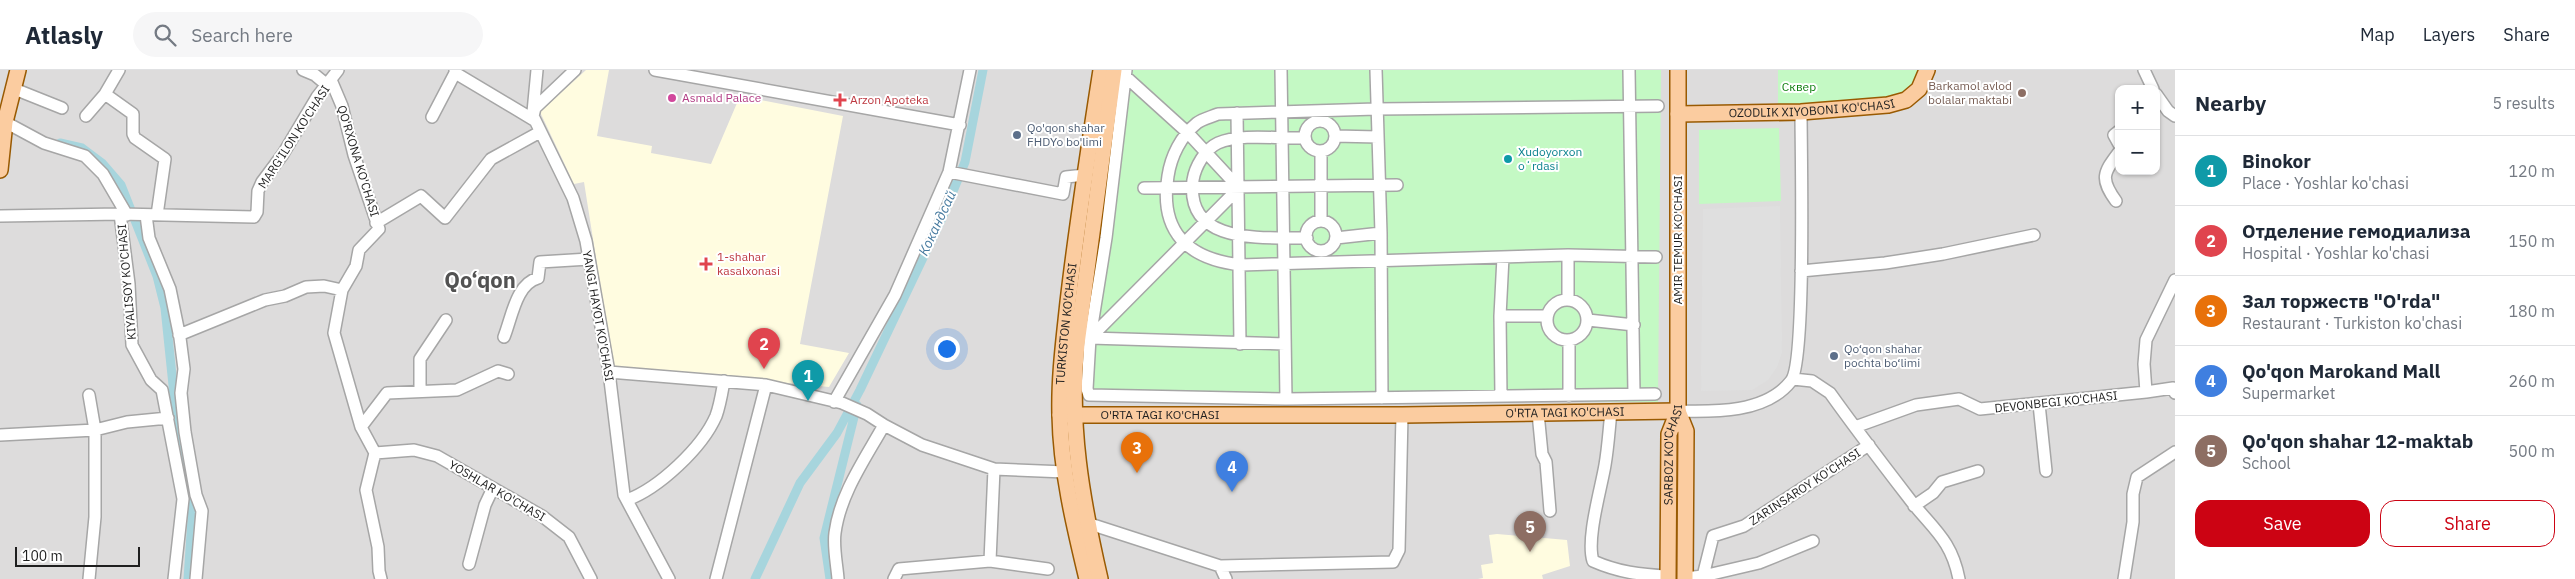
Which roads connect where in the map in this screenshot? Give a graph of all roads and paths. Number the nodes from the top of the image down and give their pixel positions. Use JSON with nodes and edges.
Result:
{"nodes":[{"id":1,"x":18,"y":70,"type":"edge"},
{"id":2,"x":119,"y":70,"type":"edge"},
{"id":3,"x":303,"y":70,"type":"edge"},
{"id":4,"x":537,"y":70,"type":"edge"},
{"id":5,"x":575,"y":70,"type":"edge"},
{"id":6,"x":655,"y":70,"type":"edge"},
{"id":7,"x":970,"y":70,"type":"edge"},
{"id":8,"x":1101,"y":70,"type":"edge"},
{"id":9,"x":1281,"y":70,"type":"edge"},
{"id":10,"x":1376,"y":70,"type":"edge"},
{"id":11,"x":1629,"y":70,"type":"edge"},
{"id":12,"x":1678,"y":70,"type":"edge"},
{"id":13,"x":1927,"y":70,"type":"edge"},
{"id":14,"x":2144,"y":70,"type":"edge"},
{"id":15,"x":453,"y":72,"type":"edge"},
{"id":16,"x":1122,"y":72,"type":"edge"},
{"id":17,"x":709,"y":75,"type":"edge"},
{"id":18,"x":332,"y":78,"type":"edge"},
{"id":19,"x":2151,"y":85,"type":"edge"},
{"id":20,"x":12,"y":88,"type":"junction"},
{"id":21,"x":106,"y":94,"type":"junction"},
{"id":22,"x":2160,"y":102,"type":"edge"},
{"id":23,"x":1658,"y":106,"type":"dead end"},
{"id":24,"x":1629,"y":107,"type":"junction"},
{"id":25,"x":62,"y":108,"type":"dead end"},
{"id":26,"x":1376,"y":109,"type":"junction"},
{"id":27,"x":1801,"y":112,"type":"junction"},
{"id":28,"x":1237,"y":113,"type":"junction"},
{"id":29,"x":1282,"y":113,"type":"junction"},
{"id":30,"x":1678,"y":114,"type":"junction"},
{"id":31,"x":86,"y":116,"type":"dead end"},
{"id":32,"x":534,"y":116,"type":"junction"},
{"id":33,"x":2175,"y":116,"type":"edge"},
{"id":34,"x":432,"y":117,"type":"dead end"},
{"id":35,"x":5,"y":122,"type":"junction"},
{"id":36,"x":960,"y":125,"type":"junction"},
{"id":37,"x":540,"y":132,"type":"junction"},
{"id":38,"x":1188,"y":133,"type":"junction"},
{"id":39,"x":1335,"y":136,"type":"junction"},
{"id":40,"x":1378,"y":137,"type":"junction"},
{"id":41,"x":1305,"y":138,"type":"junction"},
{"id":42,"x":1238,"y":139,"type":"junction"},
{"id":43,"x":1282,"y":139,"type":"junction"},
{"id":44,"x":1321,"y":151,"type":"junction"},
{"id":45,"x":1206,"y":154,"type":"junction"},
{"id":46,"x":2115,"y":157,"type":"edge"},
{"id":47,"x":0,"y":170,"type":"edge"},
{"id":48,"x":949,"y":172,"type":"junction"},
{"id":49,"x":1085,"y":175,"type":"junction"},
{"id":50,"x":1321,"y":185,"type":"junction"},
{"id":51,"x":1380,"y":185,"type":"junction"},
{"id":52,"x":1397,"y":185,"type":"dead end"},
{"id":53,"x":1192,"y":187,"type":"junction"},
{"id":54,"x":1144,"y":188,"type":"dead end"},
{"id":55,"x":1240,"y":188,"type":"junction"},
{"id":56,"x":1282,"y":188,"type":"junction"},
{"id":57,"x":1166,"y":189,"type":"junction"},
{"id":58,"x":2116,"y":202,"type":"dead end"},
{"id":59,"x":124,"y":215,"type":"junction"},
{"id":60,"x":148,"y":215,"type":"junction"},
{"id":61,"x":0,"y":216,"type":"edge"},
{"id":62,"x":1321,"y":221,"type":"junction"},
{"id":63,"x":1208,"y":222,"type":"junction"},
{"id":64,"x":376,"y":223,"type":"junction"},
{"id":65,"x":1381,"y":233,"type":"junction"},
{"id":66,"x":2034,"y":235,"type":"dead end"},
{"id":67,"x":1240,"y":237,"type":"junction"},
{"id":68,"x":1284,"y":237,"type":"junction"},
{"id":69,"x":1307,"y":238,"type":"junction"},
{"id":70,"x":1336,"y":238,"type":"junction"},
{"id":71,"x":1186,"y":244,"type":"junction"},
{"id":72,"x":1568,"y":255,"type":"junction"},
{"id":73,"x":1503,"y":257,"type":"junction"},
{"id":74,"x":1633,"y":257,"type":"junction"},
{"id":75,"x":1656,"y":257,"type":"dead end"},
{"id":76,"x":589,"y":258,"type":"junction"},
{"id":77,"x":1381,"y":260,"type":"junction"},
{"id":78,"x":1285,"y":262,"type":"junction"},
{"id":79,"x":1240,"y":265,"type":"junction"},
{"id":80,"x":1801,"y":271,"type":"junction"},
{"id":81,"x":2175,"y":280,"type":"edge"},
{"id":82,"x":342,"y":290,"type":"junction"},
{"id":83,"x":1568,"y":300,"type":"junction"},
{"id":84,"x":1500,"y":316,"type":"junction"},
{"id":85,"x":1547,"y":316,"type":"junction"},
{"id":86,"x":446,"y":320,"type":"dead end"},
{"id":87,"x":1588,"y":320,"type":"junction"},
{"id":88,"x":1634,"y":325,"type":"junction"},
{"id":89,"x":180,"y":336,"type":"junction"},
{"id":90,"x":504,"y":337,"type":"dead end"},
{"id":91,"x":1090,"y":338,"type":"junction"},
{"id":92,"x":1569,"y":340,"type":"junction"},
{"id":93,"x":1240,"y":344,"type":"junction"},
{"id":94,"x":1285,"y":344,"type":"junction"},
{"id":95,"x":608,"y":372,"type":"junction"},
{"id":96,"x":508,"y":374,"type":"dead end"},
{"id":97,"x":1793,"y":379,"type":"junction"},
{"id":98,"x":724,"y":382,"type":"junction"},
{"id":99,"x":766,"y":385,"type":"junction"},
{"id":100,"x":420,"y":390,"type":"junction"},
{"id":101,"x":2146,"y":392,"type":"junction"},
{"id":102,"x":1634,"y":394,"type":"junction"},
{"id":103,"x":1655,"y":394,"type":"dead end"},
{"id":104,"x":2175,"y":394,"type":"edge"},
{"id":105,"x":89,"y":395,"type":"dead end"},
{"id":106,"x":1501,"y":396,"type":"junction"},
{"id":107,"x":1569,"y":396,"type":"junction"},
{"id":108,"x":1382,"y":398,"type":"junction"},
{"id":109,"x":1286,"y":399,"type":"junction"},
{"id":110,"x":838,"y":402,"type":"junction"},
{"id":111,"x":2039,"y":404,"type":"junction"},
{"id":112,"x":1678,"y":411,"type":"junction"},
{"id":113,"x":1611,"y":412,"type":"junction"},
{"id":114,"x":1538,"y":413,"type":"junction"},
{"id":115,"x":1067,"y":415,"type":"junction"},
{"id":116,"x":1402,"y":415,"type":"junction"},
{"id":117,"x":168,"y":418,"type":"junction"},
{"id":118,"x":884,"y":425,"type":"junction"},
{"id":119,"x":361,"y":427,"type":"junction"},
{"id":120,"x":1855,"y":427,"type":"junction"},
{"id":121,"x":95,"y":430,"type":"junction"},
{"id":122,"x":0,"y":435,"type":"edge"},
{"id":123,"x":1869,"y":446,"type":"junction"},
{"id":124,"x":2175,"y":452,"type":"edge"},
{"id":125,"x":375,"y":454,"type":"junction"},
{"id":126,"x":994,"y":469,"type":"junction"},
{"id":127,"x":1978,"y":471,"type":"dead end"},
{"id":128,"x":2046,"y":471,"type":"dead end"},
{"id":129,"x":1065,"y":472,"type":"junction"},
{"id":130,"x":493,"y":488,"type":"junction"},
{"id":131,"x":627,"y":500,"type":"junction"},
{"id":132,"x":1914,"y":506,"type":"junction"},
{"id":133,"x":1550,"y":511,"type":"dead end"},
{"id":134,"x":1087,"y":523,"type":"junction"},
{"id":135,"x":1813,"y":541,"type":"dead end"},
{"id":136,"x":990,"y":561,"type":"junction"},
{"id":137,"x":469,"y":564,"type":"dead end"},
{"id":138,"x":1220,"y":566,"type":"junction"},
{"id":139,"x":1048,"y":569,"type":"dead end"},
{"id":140,"x":1703,"y":576,"type":"junction"},
{"id":141,"x":1668,"y":578,"type":"edge"},
{"id":142,"x":89,"y":579,"type":"edge"},
{"id":143,"x":174,"y":579,"type":"edge"},
{"id":144,"x":196,"y":579,"type":"edge"},
{"id":145,"x":382,"y":579,"type":"edge"},
{"id":146,"x":591,"y":579,"type":"edge"},
{"id":147,"x":669,"y":579,"type":"edge"},
{"id":148,"x":716,"y":579,"type":"edge"},
{"id":149,"x":838,"y":579,"type":"edge"},
{"id":150,"x":894,"y":579,"type":"edge"},
{"id":151,"x":1087,"y":579,"type":"edge"},
{"id":152,"x":1100,"y":579,"type":"edge"},
{"id":153,"x":1226,"y":579,"type":"edge"},
{"id":154,"x":1685,"y":579,"type":"edge"},
{"id":155,"x":1959,"y":579,"type":"edge"},
{"id":156,"x":2124,"y":579,"type":"edge"}],
"edges":[{"from":1,"to":20,"type":"main road"},
{"from":2,"to":21,"type":"street"},
{"from":3,"to":18,"type":"street"},
{"from":4,"to":32,"type":"street"},
{"from":5,"to":32,"type":"street"},
{"from":6,"to":17,"type":"street"},
{"from":7,"to":36,"type":"street"},
{"from":8,"to":49,"type":"main road","name":"TURKISTON KO'CHASI"},
{"from":9,"to":29,"type":"street"},
{"from":10,"to":26,"type":"street"},
{"from":11,"to":24,"type":"street"},
{"from":12,"to":30,"type":"main road","name":"AMIR TEMUR KO'CHASI"},
{"from":13,"to":27,"type":"main road","name":"OZODLIK XIYOBONI KO'CHASI"},
{"from":14,"to":19,"type":"street"},
{"from":15,"to":32,"type":"street"},
{"from":15,"to":34,"type":"street"},
{"from":16,"to":38,"type":"street"},
{"from":16,"to":91,"type":"street"},
{"from":16,"to":115,"type":"main road","name":"TURKISTON KO'CHASI"},
{"from":17,"to":36,"type":"street"},
{"from":18,"to":60,"type":"street","name":"MARG'ILON KO'CHASI"},
{"from":18,"to":64,"type":"street","name":"QO'RXONA KO'CHASI"},
{"from":20,"to":25,"type":"street"},
{"from":20,"to":35,"type":"main road"},
{"from":21,"to":31,"type":"street"},
{"from":21,"to":60,"type":"street"},
{"from":22,"to":33,"type":"street"},
{"from":23,"to":24,"type":"street"},
{"from":24,"to":26,"type":"street"},
{"from":24,"to":74,"type":"street"},
{"from":26,"to":29,"type":"street"},
{"from":26,"to":40,"type":"street"},
{"from":27,"to":30,"type":"main road","name":"OZODLIK XIYOBONI KO'CHASI"},
{"from":27,"to":80,"type":"street"},
{"from":28,"to":29,"type":"street"},
{"from":28,"to":38,"type":"street"},
{"from":28,"to":42,"type":"street"},
{"from":29,"to":43,"type":"street"},
{"from":30,"to":112,"type":"main road","name":"AMIR TEMUR KO'CHASI"},
{"from":32,"to":37,"type":"street","name":"YANGI HAYOT KO'CHASI"},
{"from":35,"to":47,"type":"main road"},
{"from":35,"to":59,"type":"street"},
{"from":36,"to":48,"type":"street"},
{"from":37,"to":64,"type":"street"},
{"from":37,"to":76,"type":"street","name":"YANGI HAYOT KO'CHASI"},
{"from":38,"to":45,"type":"street"},
{"from":38,"to":57,"type":"street"},
{"from":39,"to":40,"type":"street"},
{"from":39,"to":41,"type":"street"},
{"from":39,"to":44,"type":"street"},
{"from":40,"to":51,"type":"street"},
{"from":41,"to":43,"type":"street"},
{"from":41,"to":44,"type":"street"},
{"from":42,"to":43,"type":"street"},
{"from":42,"to":45,"type":"street"},
{"from":42,"to":55,"type":"street"},
{"from":43,"to":56,"type":"street"},
{"from":44,"to":50,"type":"street"},
{"from":45,"to":53,"type":"street"},
{"from":45,"to":55,"type":"street"},
{"from":46,"to":58,"type":"street"},
{"from":48,"to":49,"type":"street"},
{"from":48,"to":110,"type":"street"},
{"from":49,"to":115,"type":"main road","name":"TURKISTON KO'CHASI"},
{"from":50,"to":51,"type":"street"},
{"from":50,"to":56,"type":"street"},
{"from":50,"to":62,"type":"street"},
{"from":51,"to":52,"type":"street"},
{"from":51,"to":65,"type":"street"},
{"from":53,"to":55,"type":"street"},
{"from":53,"to":57,"type":"street"},
{"from":53,"to":63,"type":"street"},
{"from":54,"to":57,"type":"street"},
{"from":55,"to":56,"type":"street"},
{"from":55,"to":63,"type":"street"},
{"from":55,"to":67,"type":"street"},
{"from":56,"to":68,"type":"street"},
{"from":57,"to":71,"type":"street"},
{"from":59,"to":60,"type":"street"},
{"from":59,"to":61,"type":"street"},
{"from":59,"to":117,"type":"street","name":"KIYALISOY KO'CHASI"},
{"from":60,"to":89,"type":"street"},
{"from":62,"to":69,"type":"street"},
{"from":62,"to":70,"type":"street"},
{"from":63,"to":67,"type":"street"},
{"from":63,"to":71,"type":"street"},
{"from":64,"to":82,"type":"street","name":"QO'RXONA KO'CHASI"},
{"from":65,"to":70,"type":"street"},
{"from":65,"to":77,"type":"street"},
{"from":66,"to":80,"type":"street"},
{"from":67,"to":68,"type":"street"},
{"from":67,"to":79,"type":"street"},
{"from":68,"to":69,"type":"street"},
{"from":68,"to":78,"type":"street"},
{"from":69,"to":70,"type":"street"},
{"from":71,"to":79,"type":"street"},
{"from":71,"to":91,"type":"street"},
{"from":72,"to":73,"type":"street"},
{"from":72,"to":74,"type":"street"},
{"from":72,"to":83,"type":"street"},
{"from":73,"to":77,"type":"street"},
{"from":73,"to":84,"type":"street"},
{"from":74,"to":75,"type":"street"},
{"from":74,"to":88,"type":"street"},
{"from":76,"to":90,"type":"street"},
{"from":76,"to":95,"type":"street","name":"YANGI HAYOT KO'CHASI"},
{"from":77,"to":78,"type":"street"},
{"from":77,"to":108,"type":"street"},
{"from":78,"to":79,"type":"street"},
{"from":78,"to":94,"type":"street"},
{"from":79,"to":93,"type":"street"},
{"from":80,"to":97,"type":"street"},
{"from":81,"to":101,"type":"street"},
{"from":82,"to":89,"type":"street"},
{"from":82,"to":119,"type":"street","name":"QO'RXONA KO'CHASI"},
{"from":83,"to":85,"type":"street"},
{"from":83,"to":87,"type":"street"},
{"from":84,"to":85,"type":"street"},
{"from":84,"to":106,"type":"street"},
{"from":85,"to":92,"type":"street"},
{"from":86,"to":100,"type":"street"},
{"from":87,"to":88,"type":"street"},
{"from":87,"to":92,"type":"street"},
{"from":88,"to":102,"type":"street"},
{"from":89,"to":144,"type":"street"},
{"from":91,"to":93,"type":"street"},
{"from":91,"to":109,"type":"street"},
{"from":92,"to":107,"type":"street"},
{"from":93,"to":94,"type":"street"},
{"from":94,"to":109,"type":"street"},
{"from":95,"to":98,"type":"street"},
{"from":95,"to":131,"type":"street","name":"YANGI HAYOT KO'CHASI"},
{"from":96,"to":100,"type":"street"},
{"from":97,"to":112,"type":"street","name":"O'RTA TAGI KO'CHASI"},
{"from":97,"to":120,"type":"street"},
{"from":98,"to":99,"type":"street"},
{"from":98,"to":131,"type":"street"},
{"from":99,"to":110,"type":"street"},
{"from":99,"to":148,"type":"street"},
{"from":100,"to":119,"type":"street"},
{"from":101,"to":104,"type":"street","name":"DEVONBEGI KO'CHASI"},
{"from":101,"to":111,"type":"street","name":"DEVONBEGI KO'CHASI"},
{"from":102,"to":103,"type":"street"},
{"from":102,"to":107,"type":"street"},
{"from":105,"to":121,"type":"street"},
{"from":106,"to":107,"type":"street"},
{"from":106,"to":108,"type":"street"},
{"from":108,"to":109,"type":"street"},
{"from":110,"to":118,"type":"street"},
{"from":111,"to":120,"type":"street","name":"DEVONBEGI KO'CHASI"},
{"from":111,"to":128,"type":"street"},
{"from":112,"to":113,"type":"main road","name":"O'RTA TAGI KO'CHASI"},
{"from":112,"to":141,"type":"main road","name":"SARBOZ KO'CHASI"},
{"from":112,"to":154,"type":"main road","name":"SARBOZ KO'CHASI"},
{"from":113,"to":114,"type":"main road","name":"O'RTA TAGI KO'CHASI"},
{"from":113,"to":141,"type":"street"},
{"from":114,"to":116,"type":"main road","name":"O'RTA TAGI KO'CHASI"},
{"from":114,"to":133,"type":"street"},
{"from":115,"to":116,"type":"main road","name":"O'RTA TAGI KO'CHASI"},
{"from":115,"to":129,"type":"main road","name":"TURKISTON KO'CHASI"},
{"from":115,"to":134,"type":"main road","name":"TURKISTON KO'CHASI"},
{"from":116,"to":138,"type":"street"},
{"from":117,"to":121,"type":"street"},
{"from":117,"to":143,"type":"street","name":"KIYALISOY KO'CHASI"},
{"from":118,"to":126,"type":"street"},
{"from":118,"to":149,"type":"street"},
{"from":119,"to":125,"type":"street","name":"QO'RXONA KO'CHASI"},
{"from":120,"to":123,"type":"street"},
{"from":121,"to":122,"type":"street"},
{"from":121,"to":142,"type":"street"},
{"from":123,"to":132,"type":"street"},
{"from":123,"to":140,"type":"street","name":"ZARINSAROY KO'CHASI"},
{"from":124,"to":156,"type":"street"},
{"from":125,"to":130,"type":"street","name":"YOSHLAR KO'CHASI"},
{"from":125,"to":145,"type":"street"},
{"from":126,"to":129,"type":"street"},
{"from":126,"to":136,"type":"street"},
{"from":127,"to":132,"type":"street"},
{"from":129,"to":151,"type":"main road","name":"TURKISTON KO'CHASI"},
{"from":130,"to":137,"type":"street"},
{"from":130,"to":146,"type":"street","name":"YOSHLAR KO'CHASI"},
{"from":131,"to":147,"type":"street","name":"YANGI HAYOT KO'CHASI"},
{"from":132,"to":155,"type":"street"},
{"from":134,"to":138,"type":"street"},
{"from":134,"to":152,"type":"main road","name":"TURKISTON KO'CHASI"},
{"from":135,"to":140,"type":"street"},
{"from":136,"to":139,"type":"street"},
{"from":136,"to":150,"type":"street"},
{"from":138,"to":153,"type":"street"},
{"from":140,"to":154,"type":"street"}]}
